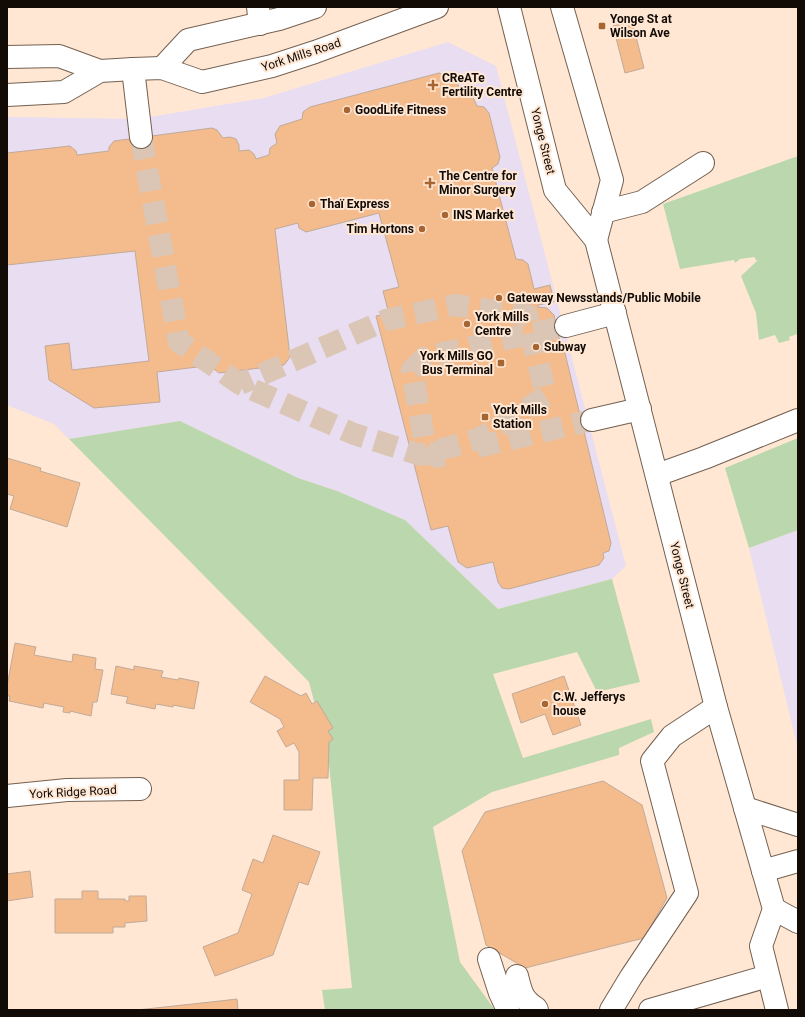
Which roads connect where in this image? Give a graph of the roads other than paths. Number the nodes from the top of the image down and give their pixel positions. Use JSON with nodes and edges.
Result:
{"nodes":[{"id":1,"x":314,"y":7,"type":"edge"},
{"id":2,"x":437,"y":7,"type":"edge"},
{"id":3,"x":509,"y":7,"type":"edge"},
{"id":4,"x":562,"y":7,"type":"edge"},
{"id":5,"x":259,"y":15,"type":"edge"},
{"id":6,"x":7,"y":58,"type":"edge"},
{"id":7,"x":132,"y":68,"type":"junction"},
{"id":8,"x":162,"y":68,"type":"junction"},
{"id":9,"x":100,"y":71,"type":"junction"},
{"id":10,"x":7,"y":95,"type":"edge"},
{"id":11,"x":141,"y":137,"type":"tunnel mouth"},
{"id":12,"x":703,"y":163,"type":"dead end"},
{"id":13,"x":603,"y":212,"type":"junction"},
{"id":14,"x":596,"y":240,"type":"junction"},
{"id":15,"x":615,"y":312,"type":"junction"},
{"id":16,"x":566,"y":326,"type":"tunnel mouth"},
{"id":17,"x":640,"y":408,"type":"junction"},
{"id":18,"x":592,"y":420,"type":"tunnel mouth"},
{"id":19,"x":798,"y":420,"type":"edge"},
{"id":20,"x":657,"y":475,"type":"junction"},
{"id":21,"x":716,"y":707,"type":"junction"},
{"id":22,"x":140,"y":789,"type":"dead end"},
{"id":23,"x":7,"y":796,"type":"edge"},
{"id":24,"x":745,"y":808,"type":"junction"},
{"id":25,"x":798,"y":825,"type":"edge"},
{"id":26,"x":798,"y":861,"type":"edge"},
{"id":27,"x":763,"y":870,"type":"junction"},
{"id":28,"x":774,"y":909,"type":"junction"},
{"id":29,"x":798,"y":922,"type":"edge"},
{"id":30,"x":489,"y":959,"type":"dead end"},
{"id":31,"x":517,"y":976,"type":"dead end"},
{"id":32,"x":768,"y":976,"type":"junction"},
{"id":33,"x":508,"y":1010,"type":"edge"},
{"id":34,"x":537,"y":1010,"type":"edge"},
{"id":35,"x":611,"y":1010,"type":"edge"},
{"id":36,"x":650,"y":1010,"type":"edge"},
{"id":37,"x":777,"y":1010,"type":"edge"}],
"edges":[{"from":1,"to":5,"type":"main road"},
{"from":2,"to":8,"type":"main road","name":"York Mills Road"},
{"from":3,"to":14,"type":"main road","name":"Yonge Street"},
{"from":4,"to":13,"type":"main road","name":"Yonge Street"},
{"from":5,"to":8,"type":"main road"},
{"from":6,"to":9,"type":"main road","name":"York Mills Road"},
{"from":7,"to":8,"type":"main road","name":"York Mills Road"},
{"from":7,"to":9,"type":"main road","name":"York Mills Road"},
{"from":7,"to":11,"type":"main road"},
{"from":9,"to":10,"type":"main road","name":"York Mills Road"},
{"from":12,"to":13,"type":"main road"},
{"from":13,"to":14,"type":"main road","name":"Yonge Street"},
{"from":14,"to":15,"type":"main road","name":"Yonge Street"},
{"from":15,"to":16,"type":"main road"},
{"from":15,"to":17,"type":"main road","name":"Yonge Street"},
{"from":17,"to":18,"type":"main road"},
{"from":17,"to":20,"type":"main road","name":"Yonge Street"},
{"from":19,"to":20,"type":"main road"},
{"from":20,"to":21,"type":"main road","name":"Yonge Street"},
{"from":21,"to":24,"type":"main road","name":"Yonge Street"},
{"from":21,"to":35,"type":"main road"},
{"from":22,"to":23,"type":"main road","name":"York Ridge Road"},
{"from":24,"to":25,"type":"main road"},
{"from":24,"to":27,"type":"main road","name":"Yonge Street"},
{"from":26,"to":27,"type":"main road"},
{"from":27,"to":28,"type":"main road","name":"Yonge Street"},
{"from":28,"to":29,"type":"main road"},
{"from":28,"to":32,"type":"main road"},
{"from":30,"to":33,"type":"main road"},
{"from":31,"to":34,"type":"main road"},
{"from":32,"to":36,"type":"main road"},
{"from":32,"to":37,"type":"main road"}]}
